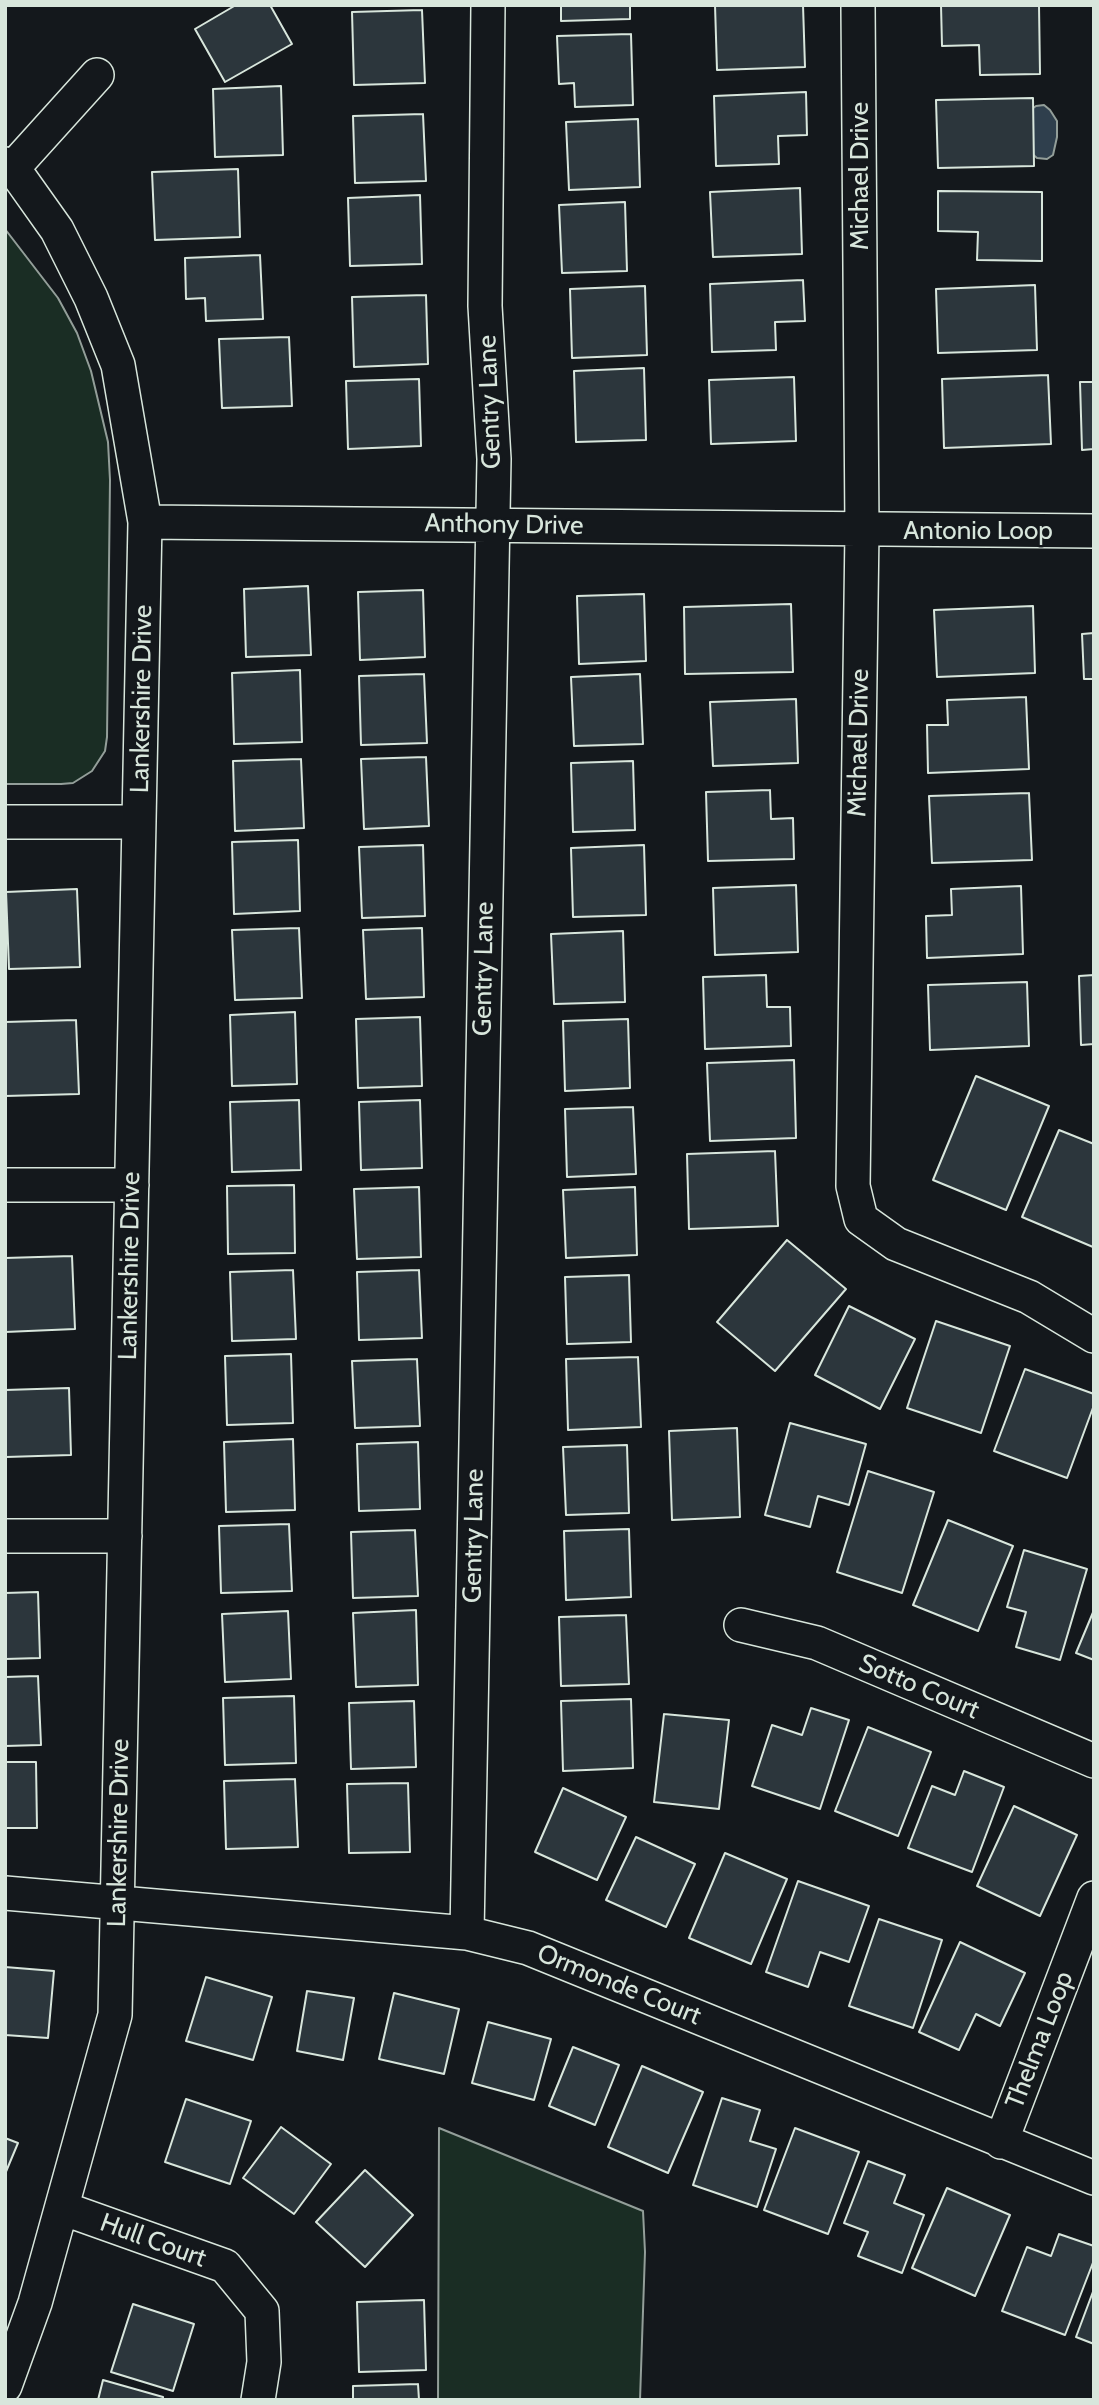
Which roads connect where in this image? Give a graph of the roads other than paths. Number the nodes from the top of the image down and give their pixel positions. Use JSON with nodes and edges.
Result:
{"nodes":[{"id":1,"x":488,"y":5,"type":"edge"},
{"id":2,"x":858,"y":5,"type":"edge"},
{"id":3,"x":97,"y":75,"type":"dead end"},
{"id":4,"x":9,"y":166,"type":"edge"},
{"id":5,"x":145,"y":522,"type":"junction"},
{"id":6,"x":491,"y":525,"type":"junction"},
{"id":7,"x":862,"y":530,"type":"junction"},
{"id":8,"x":1094,"y":531,"type":"edge"},
{"id":9,"x":5,"y":822,"type":"edge"},
{"id":10,"x":139,"y":822,"type":"junction"},
{"id":11,"x":5,"y":1185,"type":"edge"},
{"id":12,"x":132,"y":1185,"type":"junction"},
{"id":13,"x":1094,"y":1336,"type":"edge"},
{"id":14,"x":5,"y":1536,"type":"edge"},
{"id":15,"x":125,"y":1536,"type":"junction"},
{"id":16,"x":741,"y":1625,"type":"dead end"},
{"id":17,"x":1094,"y":1760,"type":"edge"},
{"id":18,"x":5,"y":1893,"type":"edge"},
{"id":19,"x":1094,"y":1898,"type":"edge"},
{"id":20,"x":118,"y":1903,"type":"junction"},
{"id":21,"x":467,"y":1933,"type":"junction"},
{"id":22,"x":1001,"y":2142,"type":"junction"},
{"id":23,"x":1094,"y":2178,"type":"edge"},
{"id":24,"x":62,"y":2208,"type":"junction"},
{"id":25,"x":5,"y":2386,"type":"edge"},
{"id":26,"x":258,"y":2400,"type":"edge"}],
"edges":[{"from":1,"to":6,"type":"street","name":"Gentry Lane"},
{"from":2,"to":7,"type":"street","name":"Michael Drive"},
{"from":3,"to":4,"type":"street"},
{"from":4,"to":5,"type":"street","name":"Lankershire Drive"},
{"from":5,"to":6,"type":"street","name":"Anthony Drive"},
{"from":5,"to":10,"type":"street","name":"Lankershire Drive"},
{"from":6,"to":7,"type":"street","name":"Anthony Drive"},
{"from":6,"to":21,"type":"street","name":"Gentry Lane"},
{"from":7,"to":8,"type":"street","name":"Antonio Loop"},
{"from":7,"to":13,"type":"street","name":"Michael Drive"},
{"from":9,"to":10,"type":"street"},
{"from":10,"to":12,"type":"street","name":"Lankershire Drive"},
{"from":11,"to":12,"type":"street"},
{"from":12,"to":15,"type":"street","name":"Lankershire Drive"},
{"from":14,"to":15,"type":"street"},
{"from":15,"to":20,"type":"street","name":"Lankershire Drive"},
{"from":16,"to":17,"type":"street","name":"Sotto Court"},
{"from":18,"to":20,"type":"street","name":"Ormonde Court"},
{"from":19,"to":22,"type":"street","name":"Thelma Loop"},
{"from":20,"to":21,"type":"street","name":"Ormonde Court"},
{"from":20,"to":24,"type":"street","name":"Lankershire Drive"},
{"from":21,"to":22,"type":"street","name":"Ormonde Court"},
{"from":22,"to":23,"type":"street","name":"Ormonde Court"},
{"from":24,"to":25,"type":"street","name":"Lankershire Drive"},
{"from":24,"to":26,"type":"street","name":"Hull Court"}]}
